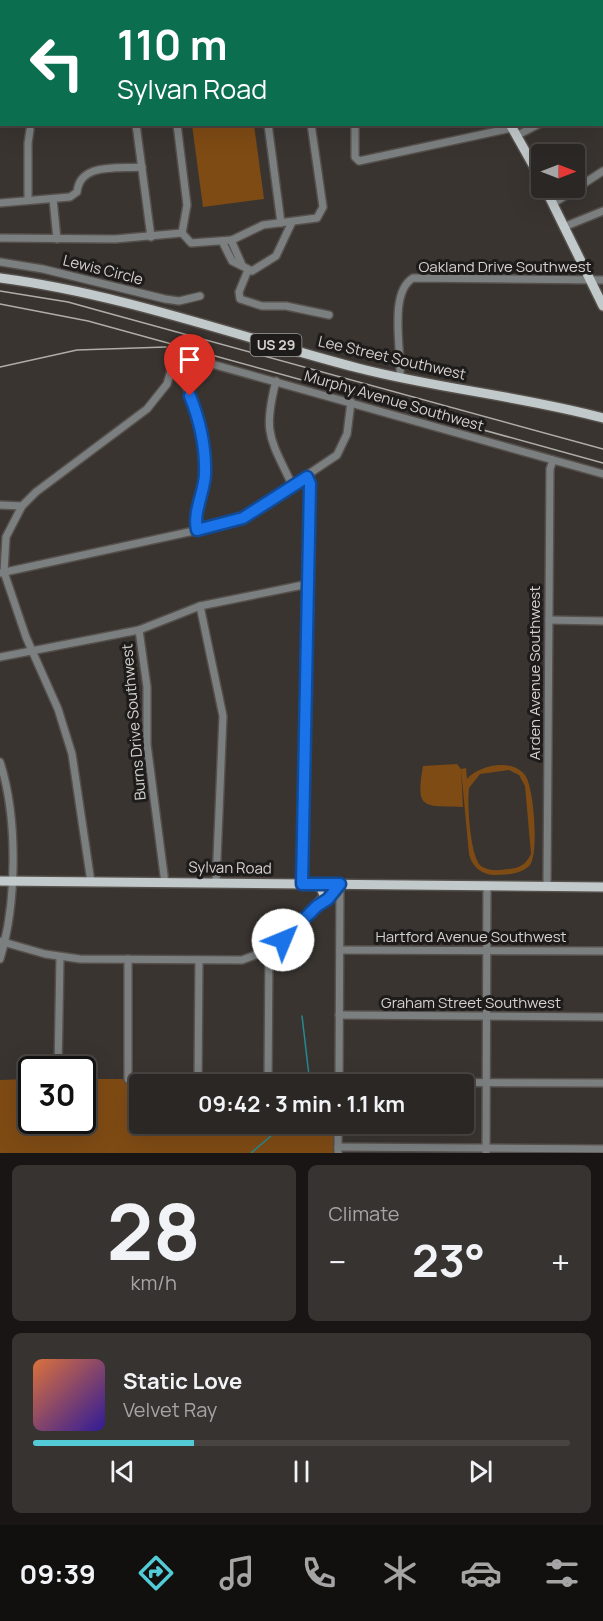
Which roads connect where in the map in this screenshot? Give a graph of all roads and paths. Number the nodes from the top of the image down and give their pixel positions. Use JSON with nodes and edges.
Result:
{"nodes":[{"id":1,"x":136,"y":126,"type":"edge"},
{"id":2,"x":177,"y":126,"type":"edge"},
{"id":3,"x":268,"y":126,"type":"edge"},
{"id":4,"x":311,"y":126,"type":"edge"},
{"id":5,"x":355,"y":126,"type":"edge"},
{"id":6,"x":529,"y":126,"type":"edge"},
{"id":7,"x":513,"y":129,"type":"edge"},
{"id":8,"x":30,"y":130,"type":"dead end"},
{"id":9,"x":531,"y":161,"type":"edge"},
{"id":10,"x":142,"y":167,"type":"junction"},
{"id":11,"x":603,"y":171,"type":"edge"},
{"id":12,"x":551,"y":198,"type":"edge"},
{"id":13,"x":53,"y":199,"type":"junction"},
{"id":14,"x":28,"y":200,"type":"junction"},
{"id":15,"x":0,"y":203,"type":"edge"},
{"id":16,"x":554,"y":203,"type":"junction"},
{"id":17,"x":603,"y":211,"type":"edge"},
{"id":18,"x":292,"y":222,"type":"junction"},
{"id":19,"x":281,"y":223,"type":"junction"},
{"id":20,"x":566,"y":226,"type":"junction"},
{"id":21,"x":182,"y":233,"type":"junction"},
{"id":22,"x":152,"y":237,"type":"junction"},
{"id":23,"x":0,"y":238,"type":"edge"},
{"id":24,"x":57,"y":239,"type":"junction"},
{"id":25,"x":231,"y":240,"type":"junction"},
{"id":26,"x":222,"y":241,"type":"junction"},
{"id":27,"x":0,"y":261,"type":"edge"},
{"id":28,"x":248,"y":270,"type":"junction"},
{"id":29,"x":0,"y":278,"type":"edge"},
{"id":30,"x":591,"y":280,"type":"junction"},
{"id":31,"x":603,"y":280,"type":"edge"},
{"id":32,"x":200,"y":296,"type":"dead end"},
{"id":33,"x":603,"y":306,"type":"edge"},
{"id":34,"x":328,"y":315,"type":"dead end"},
{"id":35,"x":171,"y":371,"type":"junction"},
{"id":36,"x":400,"y":378,"type":"junction"},
{"id":37,"x":276,"y":381,"type":"junction"},
{"id":38,"x":351,"y":402,"type":"junction"},
{"id":39,"x":603,"y":418,"type":"edge"},
{"id":40,"x":553,"y":460,"type":"junction"},
{"id":41,"x":603,"y":474,"type":"edge"},
{"id":42,"x":307,"y":477,"type":"junction"},
{"id":43,"x":293,"y":486,"type":"junction"},
{"id":44,"x":0,"y":505,"type":"edge"},
{"id":45,"x":22,"y":506,"type":"junction"},
{"id":46,"x":197,"y":530,"type":"junction"},
{"id":47,"x":2,"y":572,"type":"edge"},
{"id":48,"x":308,"y":584,"type":"junction"},
{"id":49,"x":200,"y":606,"type":"junction"},
{"id":50,"x":549,"y":620,"type":"junction"},
{"id":51,"x":603,"y":621,"type":"edge"},
{"id":52,"x":139,"y":630,"type":"junction"},
{"id":53,"x":33,"y":653,"type":"junction"},
{"id":54,"x":0,"y":657,"type":"edge"},
{"id":55,"x":0,"y":762,"type":"edge"},
{"id":56,"x":0,"y":881,"type":"edge"},
{"id":57,"x":12,"y":881,"type":"junction"},
{"id":58,"x":91,"y":882,"type":"junction"},
{"id":59,"x":165,"y":883,"type":"junction"},
{"id":60,"x":216,"y":883,"type":"junction"},
{"id":61,"x":302,"y":884,"type":"junction"},
{"id":62,"x":313,"y":884,"type":"junction"},
{"id":63,"x":340,"y":884,"type":"junction"},
{"id":64,"x":487,"y":885,"type":"junction"},
{"id":65,"x":547,"y":886,"type":"junction"},
{"id":66,"x":603,"y":887,"type":"edge"},
{"id":67,"x":325,"y":898,"type":"junction"},
{"id":68,"x":340,"y":906,"type":"junction"},
{"id":69,"x":3,"y":941,"type":"edge"},
{"id":70,"x":269,"y":950,"type":"junction"},
{"id":71,"x":340,"y":950,"type":"junction"},
{"id":72,"x":487,"y":950,"type":"junction"},
{"id":73,"x":603,"y":951,"type":"edge"},
{"id":74,"x":60,"y":957,"type":"junction"},
{"id":75,"x":0,"y":959,"type":"edge"},
{"id":76,"x":128,"y":959,"type":"junction"},
{"id":77,"x":199,"y":960,"type":"junction"},
{"id":78,"x":339,"y":1015,"type":"junction"},
{"id":79,"x":486,"y":1017,"type":"junction"},
{"id":80,"x":603,"y":1017,"type":"edge"},
{"id":81,"x":58,"y":1056,"type":"edge"},
{"id":82,"x":198,"y":1074,"type":"edge"},
{"id":83,"x":268,"y":1074,"type":"edge"},
{"id":84,"x":339,"y":1074,"type":"edge"},
{"id":85,"x":128,"y":1079,"type":"dead end"},
{"id":86,"x":474,"y":1083,"type":"edge"},
{"id":87,"x":486,"y":1083,"type":"junction"},
{"id":88,"x":603,"y":1083,"type":"edge"},
{"id":89,"x":339,"y":1134,"type":"edge"},
{"id":90,"x":603,"y":1149,"type":"edge"},
{"id":91,"x":338,"y":1150,"type":"edge"},
{"id":92,"x":486,"y":1151,"type":"edge"}],
"edges":[{"from":1,"to":10,"type":"street"},
{"from":2,"to":21,"type":"street"},
{"from":3,"to":19,"type":"street"},
{"from":4,"to":18,"type":"street"},
{"from":5,"to":7,"type":"street"},
{"from":6,"to":7,"type":"street"},
{"from":7,"to":9,"type":"main road"},
{"from":8,"to":14,"type":"street"},
{"from":10,"to":13,"type":"street"},
{"from":10,"to":22,"type":"street"},
{"from":11,"to":16,"type":"street"},
{"from":12,"to":16,"type":"main road"},
{"from":13,"to":14,"type":"street"},
{"from":13,"to":24,"type":"street"},
{"from":14,"to":15,"type":"street"},
{"from":16,"to":20,"type":"main road"},
{"from":17,"to":20,"type":"street"},
{"from":18,"to":19,"type":"street"},
{"from":18,"to":28,"type":"street"},
{"from":19,"to":25,"type":"street"},
{"from":20,"to":30,"type":"main road"},
{"from":21,"to":22,"type":"street"},
{"from":21,"to":26,"type":"street"},
{"from":22,"to":24,"type":"street"},
{"from":23,"to":24,"type":"street"},
{"from":25,"to":26,"type":"street"},
{"from":25,"to":28,"type":"street"},
{"from":26,"to":28,"type":"street"},
{"from":27,"to":32,"type":"street","name":"Lewis Circle"},
{"from":28,"to":34,"type":"street"},
{"from":29,"to":36,"type":"main road","name":"Lee Street Southwest","number":"US 29"},
{"from":30,"to":31,"type":"street","name":"Oakland Drive Southwest"},
{"from":30,"to":33,"type":"main road"},
{"from":30,"to":36,"type":"street","name":"Oakland Drive Southwest"},
{"from":35,"to":37,"type":"street","name":"Murphy Avenue Southwest"},
{"from":35,"to":45,"type":"street"},
{"from":35,"to":46,"type":"street"},
{"from":36,"to":39,"type":"main road","name":"Lee Street Southwest","number":"US 29"},
{"from":37,"to":38,"type":"street","name":"Murphy Avenue Southwest"},
{"from":37,"to":43,"type":"street"},
{"from":38,"to":40,"type":"street","name":"Murphy Avenue Southwest"},
{"from":38,"to":42,"type":"street"},
{"from":40,"to":41,"type":"street","name":"Murphy Avenue Southwest"},
{"from":40,"to":50,"type":"street","name":"Arden Avenue Southwest"},
{"from":42,"to":43,"type":"street"},
{"from":42,"to":48,"type":"street"},
{"from":43,"to":46,"type":"street"},
{"from":44,"to":45,"type":"street"},
{"from":45,"to":47,"type":"street"},
{"from":46,"to":47,"type":"street"},
{"from":47,"to":53,"type":"street"},
{"from":48,"to":49,"type":"street"},
{"from":48,"to":61,"type":"street"},
{"from":49,"to":52,"type":"street"},
{"from":49,"to":60,"type":"street"},
{"from":50,"to":51,"type":"street"},
{"from":50,"to":65,"type":"street","name":"Arden Avenue Southwest"},
{"from":52,"to":53,"type":"street"},
{"from":52,"to":59,"type":"street","name":"Burns Drive Southwest"},
{"from":53,"to":54,"type":"street"},
{"from":53,"to":58,"type":"street"},
{"from":55,"to":57,"type":"street"},
{"from":56,"to":57,"type":"main road","name":"Sylvan Road"},
{"from":57,"to":58,"type":"main road","name":"Sylvan Road"},
{"from":57,"to":69,"type":"street"},
{"from":58,"to":59,"type":"main road","name":"Sylvan Road"},
{"from":59,"to":60,"type":"main road","name":"Sylvan Road"},
{"from":60,"to":61,"type":"main road","name":"Sylvan Road"},
{"from":61,"to":62,"type":"main road","name":"Sylvan Road"},
{"from":62,"to":63,"type":"main road","name":"Sylvan Road"},
{"from":62,"to":67,"type":"main road"},
{"from":63,"to":64,"type":"main road","name":"Sylvan Road"},
{"from":63,"to":67,"type":"street"},
{"from":63,"to":68,"type":"street"},
{"from":64,"to":65,"type":"main road","name":"Sylvan Road"},
{"from":64,"to":72,"type":"street"},
{"from":65,"to":66,"type":"main road","name":"Sylvan Road"},
{"from":67,"to":68,"type":"street"},
{"from":67,"to":70,"type":"street"},
{"from":68,"to":71,"type":"street"},
{"from":69,"to":74,"type":"street"},
{"from":69,"to":75,"type":"street"},
{"from":70,"to":77,"type":"street"},
{"from":70,"to":83,"type":"street"},
{"from":71,"to":72,"type":"street","name":"Hartford Avenue Southwest"},
{"from":71,"to":78,"type":"street"},
{"from":72,"to":73,"type":"street","name":"Hartford Avenue Southwest"},
{"from":72,"to":79,"type":"street"},
{"from":74,"to":76,"type":"street"},
{"from":74,"to":81,"type":"street"},
{"from":76,"to":77,"type":"street"},
{"from":76,"to":85,"type":"street"},
{"from":77,"to":82,"type":"street"},
{"from":78,"to":79,"type":"street","name":"Graham Street Southwest"},
{"from":78,"to":84,"type":"street"},
{"from":79,"to":80,"type":"street","name":"Graham Street Southwest"},
{"from":79,"to":87,"type":"street"},
{"from":86,"to":87,"type":"street"},
{"from":87,"to":88,"type":"street"},
{"from":87,"to":92,"type":"street"},
{"from":89,"to":91,"type":"street"},
{"from":90,"to":92,"type":"street"},
{"from":91,"to":92,"type":"street"}]}
